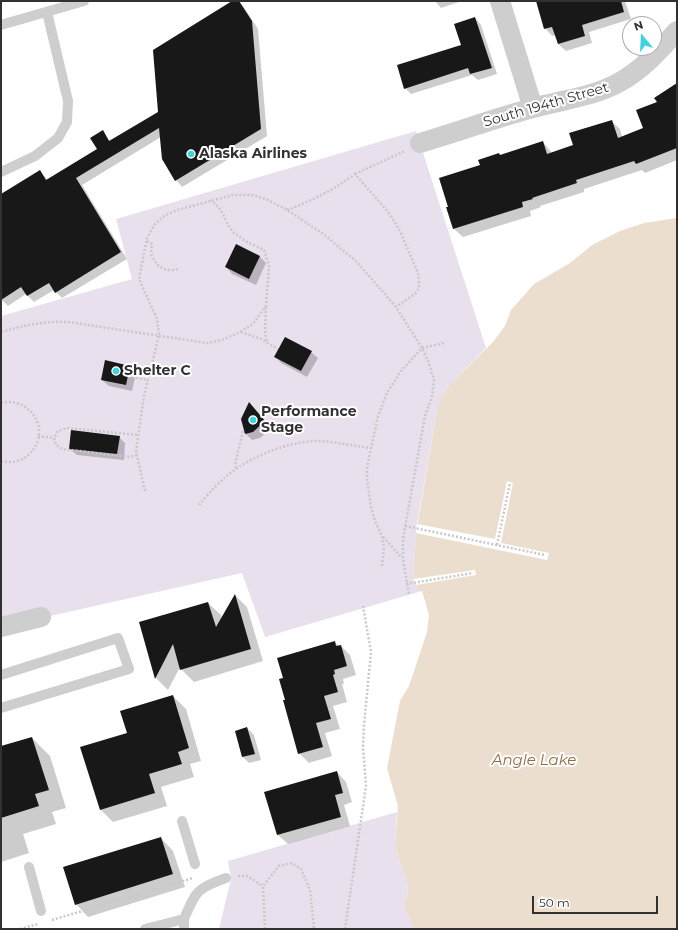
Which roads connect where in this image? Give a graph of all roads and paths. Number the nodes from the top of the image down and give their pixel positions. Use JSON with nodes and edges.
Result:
{"nodes":[{"id":1,"x":84,"y":1,"type":"edge"},
{"id":2,"x":500,"y":1,"type":"edge"},
{"id":3,"x":47,"y":12,"type":"junction"},
{"id":4,"x":1,"y":25,"type":"edge"},
{"id":5,"x":677,"y":31,"type":"edge"},
{"id":6,"x":533,"y":108,"type":"junction"},
{"id":7,"x":420,"y":144,"type":"joint"},
{"id":8,"x":1,"y":172,"type":"edge"},
{"id":9,"x":355,"y":174,"type":"junction"},
{"id":10,"x":211,"y":200,"type":"junction"},
{"id":11,"x":287,"y":210,"type":"junction"},
{"id":12,"x":147,"y":241,"type":"junction"},
{"id":13,"x":178,"y":269,"type":"dead end"},
{"id":14,"x":266,"y":306,"type":"junction"},
{"id":15,"x":396,"y":307,"type":"junction"},
{"id":16,"x":1,"y":332,"type":"edge"},
{"id":17,"x":240,"y":332,"type":"junction"},
{"id":18,"x":159,"y":335,"type":"junction"},
{"id":19,"x":267,"y":342,"type":"junction"},
{"id":20,"x":444,"y":343,"type":"dead end"},
{"id":21,"x":422,"y":348,"type":"junction"},
{"id":22,"x":278,"y":349,"type":"dead end"},
{"id":23,"x":128,"y":376,"type":"dead end"},
{"id":24,"x":148,"y":380,"type":"junction"},
{"id":25,"x":1,"y":403,"type":"edge"},
{"id":26,"x":243,"y":431,"type":"dead end"},
{"id":27,"x":138,"y":435,"type":"junction"},
{"id":28,"x":38,"y":436,"type":"junction"},
{"id":29,"x":54,"y":438,"type":"junction"},
{"id":30,"x":371,"y":448,"type":"junction"},
{"id":31,"x":137,"y":455,"type":"junction"},
{"id":32,"x":1,"y":461,"type":"edge"},
{"id":33,"x":236,"y":468,"type":"junction"},
{"id":34,"x":510,"y":483,"type":"dead end"},
{"id":35,"x":145,"y":491,"type":"dead end"},
{"id":36,"x":199,"y":505,"type":"dead end"},
{"id":37,"x":406,"y":526,"type":"junction"},
{"id":38,"x":382,"y":536,"type":"junction"},
{"id":39,"x":497,"y":545,"type":"junction"},
{"id":40,"x":545,"y":555,"type":"dead end"},
{"id":41,"x":403,"y":558,"type":"junction"},
{"id":42,"x":382,"y":566,"type":"dead end"},
{"id":43,"x":473,"y":573,"type":"dead end"},
{"id":44,"x":406,"y":584,"type":"junction"},
{"id":45,"x":409,"y":595,"type":"dead end"},
{"id":46,"x":363,"y":606,"type":"dead end"},
{"id":47,"x":42,"y":617,"type":"dead end"},
{"id":48,"x":1,"y":627,"type":"edge"},
{"id":49,"x":1,"y":675,"type":"edge"},
{"id":50,"x":1,"y":708,"type":"edge"},
{"id":51,"x":182,"y":821,"type":"dead end"},
{"id":52,"x":194,"y":864,"type":"dead end"},
{"id":53,"x":29,"y":868,"type":"dead end"},
{"id":54,"x":230,"y":874,"type":"joint"},
{"id":55,"x":195,"y":877,"type":"dead end"},
{"id":56,"x":263,"y":886,"type":"junction"},
{"id":57,"x":41,"y":911,"type":"dead end"},
{"id":58,"x":51,"y":920,"type":"dead end"},
{"id":59,"x":43,"y":922,"type":"dead end"},
{"id":60,"x":184,"y":924,"type":"edge"},
{"id":61,"x":20,"y":929,"type":"edge"},
{"id":62,"x":144,"y":929,"type":"edge"},
{"id":63,"x":265,"y":929,"type":"edge"},
{"id":64,"x":314,"y":929,"type":"edge"},
{"id":65,"x":345,"y":929,"type":"edge"}],
"edges":[{"from":1,"to":3,"type":"lane"},
{"from":2,"to":6,"type":"street"},
{"from":3,"to":4,"type":"lane"},
{"from":3,"to":8,"type":"lane"},
{"from":5,"to":6,"type":"street","name":"South 194th Street"},
{"from":6,"to":7,"type":"street","name":"South 194th Street"},
{"from":7,"to":9,"type":"path"},
{"from":9,"to":11,"type":"path"},
{"from":9,"to":15,"type":"path"},
{"from":10,"to":11,"type":"path"},
{"from":10,"to":12,"type":"path"},
{"from":10,"to":14,"type":"path"},
{"from":11,"to":15,"type":"path"},
{"from":12,"to":13,"type":"path"},
{"from":12,"to":18,"type":"path"},
{"from":14,"to":17,"type":"path"},
{"from":14,"to":19,"type":"path"},
{"from":15,"to":21,"type":"path"},
{"from":16,"to":18,"type":"path"},
{"from":17,"to":18,"type":"path"},
{"from":17,"to":19,"type":"path"},
{"from":18,"to":24,"type":"path"},
{"from":19,"to":22,"type":"path"},
{"from":20,"to":21,"type":"path"},
{"from":21,"to":30,"type":"path"},
{"from":21,"to":37,"type":"path"},
{"from":23,"to":24,"type":"path"},
{"from":24,"to":27,"type":"path"},
{"from":25,"to":28,"type":"path"},
{"from":26,"to":33,"type":"path"},
{"from":27,"to":29,"type":"path"},
{"from":27,"to":31,"type":"path"},
{"from":28,"to":29,"type":"path"},
{"from":28,"to":32,"type":"path"},
{"from":29,"to":31,"type":"path"},
{"from":30,"to":33,"type":"path"},
{"from":30,"to":38,"type":"path"},
{"from":31,"to":35,"type":"path"},
{"from":33,"to":36,"type":"path"},
{"from":34,"to":39,"type":"path"},
{"from":37,"to":39,"type":"path"},
{"from":37,"to":41,"type":"path"},
{"from":38,"to":41,"type":"path"},
{"from":38,"to":42,"type":"path"},
{"from":39,"to":40,"type":"path"},
{"from":41,"to":44,"type":"path"},
{"from":43,"to":44,"type":"path"},
{"from":44,"to":45,"type":"path"},
{"from":46,"to":65,"type":"path"},
{"from":47,"to":48,"type":"street"},
{"from":49,"to":50,"type":"lane"},
{"from":51,"to":52,"type":"lane"},
{"from":53,"to":57,"type":"lane"},
{"from":54,"to":56,"type":"path"},
{"from":54,"to":60,"type":"lane"},
{"from":55,"to":58,"type":"path"},
{"from":56,"to":63,"type":"path"},
{"from":56,"to":64,"type":"path"},
{"from":59,"to":61,"type":"path"},
{"from":60,"to":62,"type":"lane"}]}
